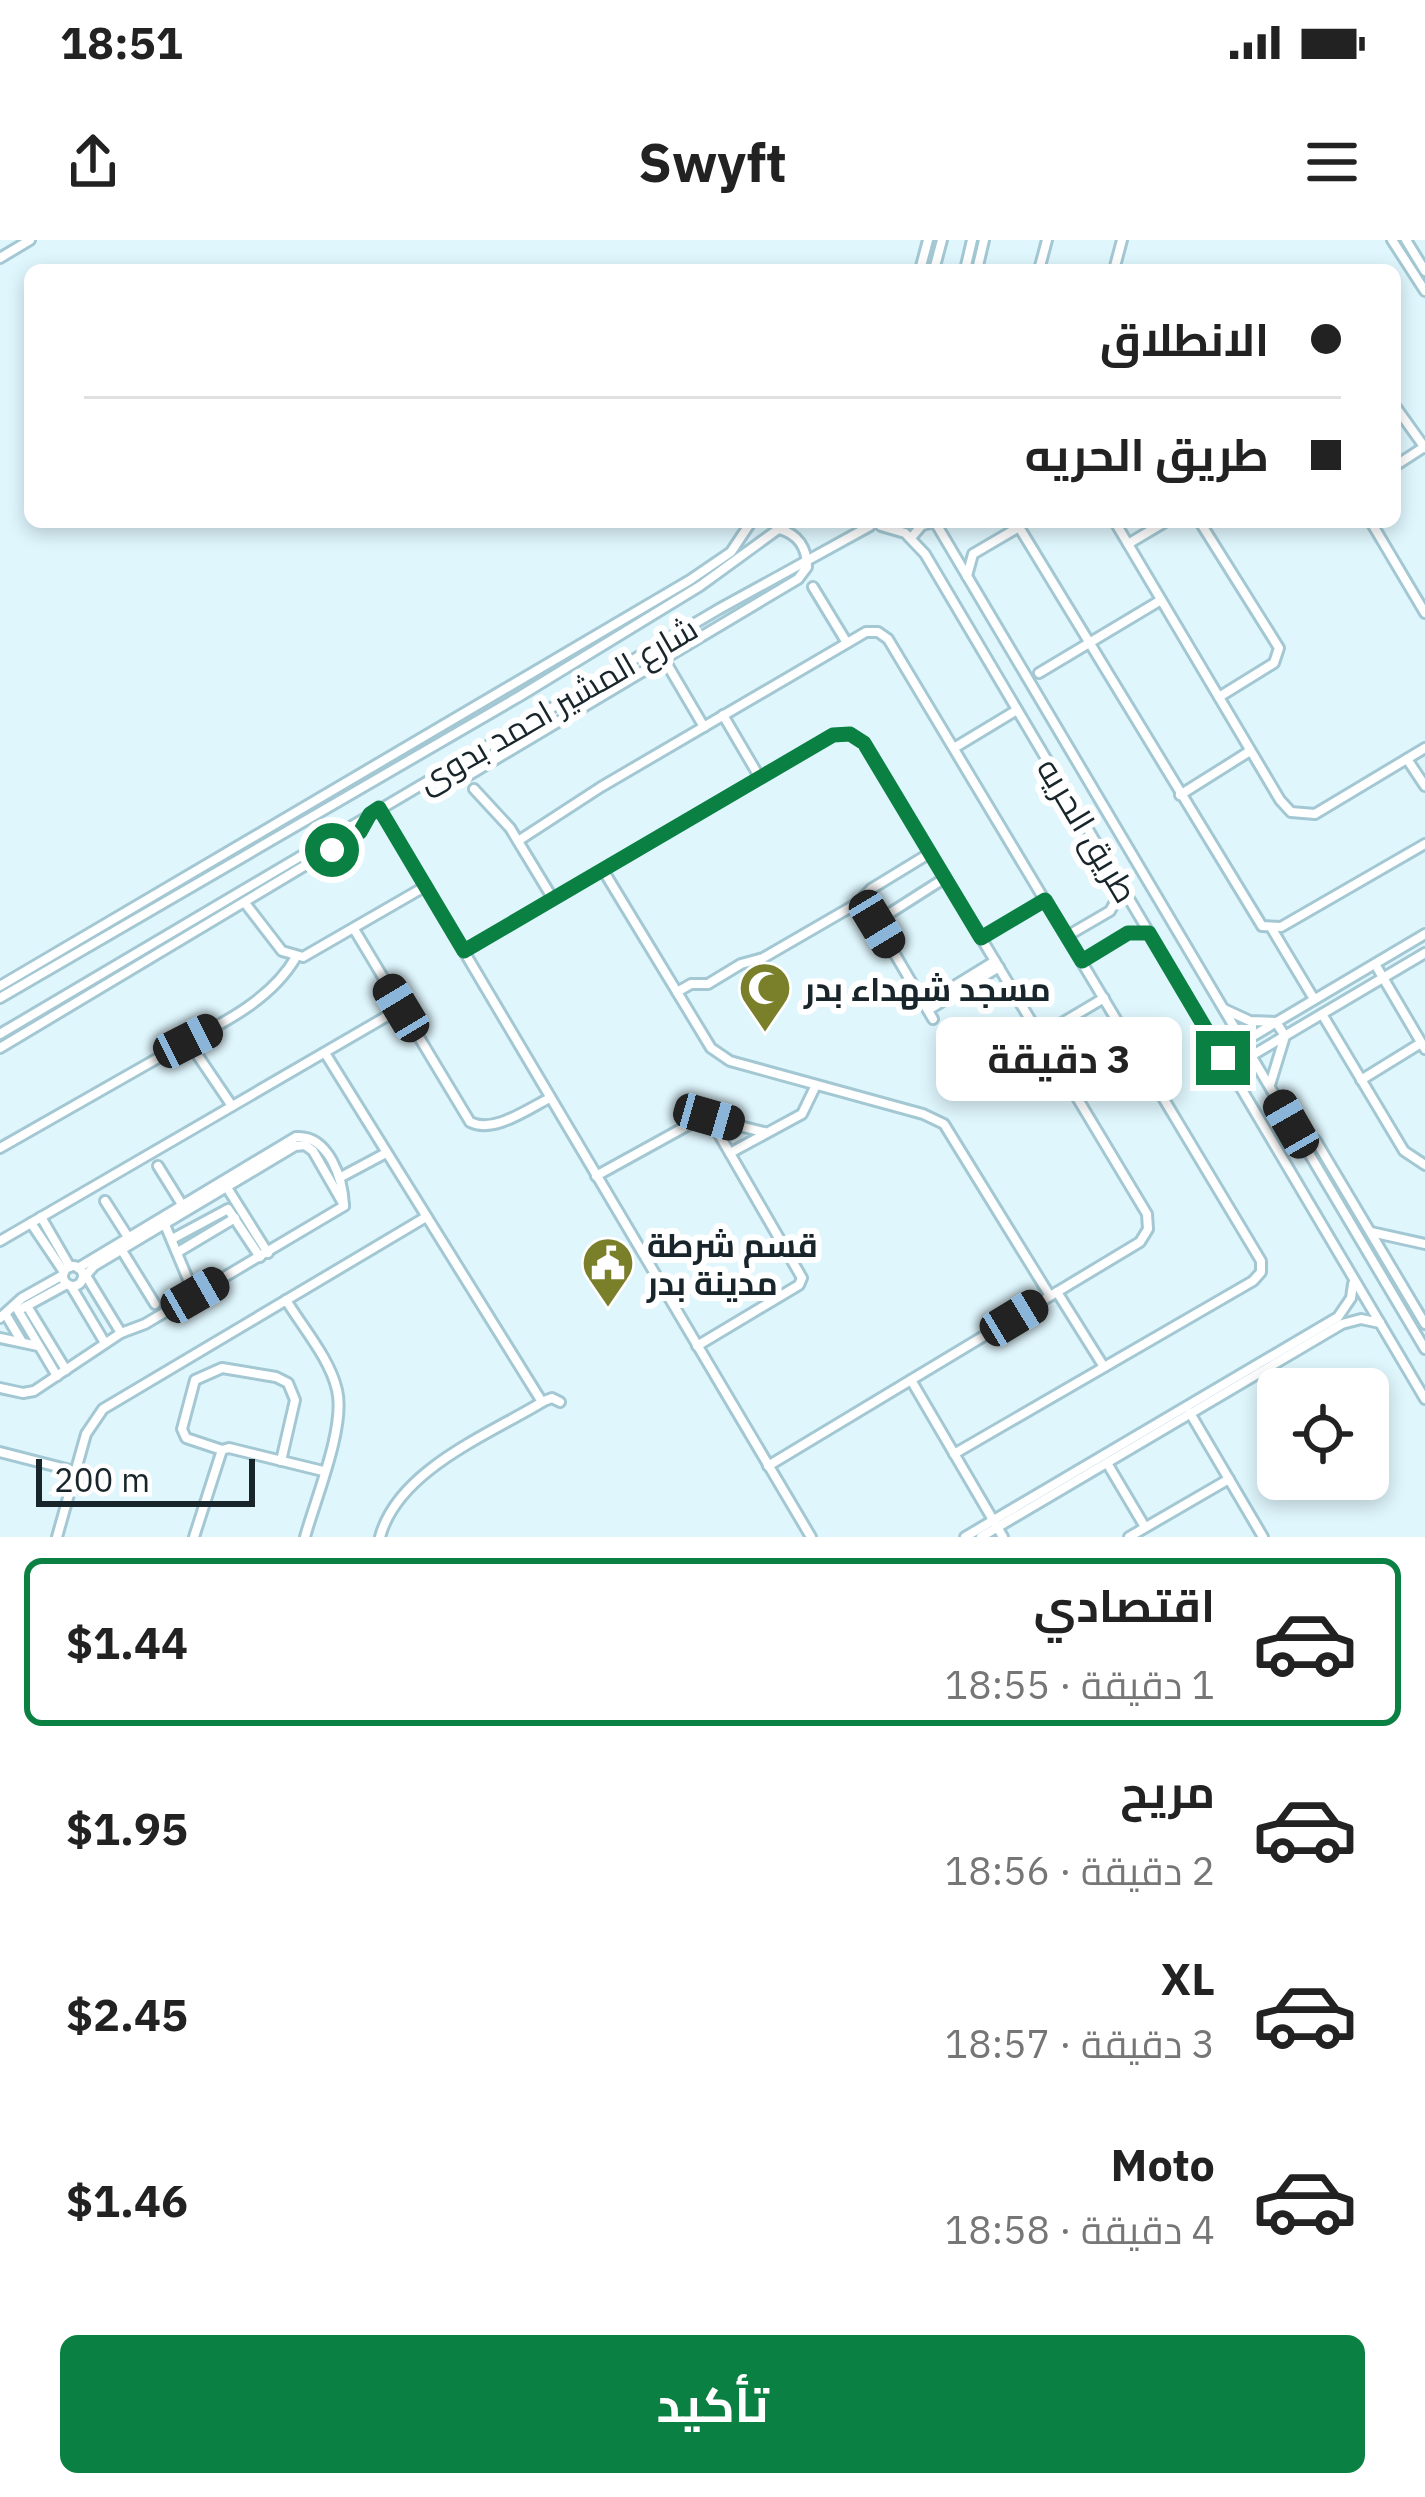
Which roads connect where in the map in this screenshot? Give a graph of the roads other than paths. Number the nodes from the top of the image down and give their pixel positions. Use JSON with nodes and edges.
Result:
{"nodes":[{"id":1,"x":30,"y":240,"type":"edge"},
{"id":2,"x":972,"y":240,"type":"edge"},
{"id":3,"x":984,"y":240,"type":"edge"},
{"id":4,"x":1392,"y":240,"type":"edge"},
{"id":5,"x":1406,"y":240,"type":"edge"},
{"id":6,"x":969,"y":253,"type":"junction"},
{"id":7,"x":980,"y":255,"type":"junction"},
{"id":8,"x":0,"y":258,"type":"edge"},
{"id":9,"x":966,"y":264,"type":"edge"},
{"id":10,"x":978,"y":264,"type":"edge"},
{"id":11,"x":1425,"y":271,"type":"edge"},
{"id":12,"x":1425,"y":291,"type":"edge"},
{"id":13,"x":1401,"y":414,"type":"edge"},
{"id":14,"x":1424,"y":447,"type":"edge"},
{"id":15,"x":748,"y":528,"type":"edge"},
{"id":16,"x":750,"y":528,"type":"edge"},
{"id":17,"x":872,"y":528,"type":"edge"},
{"id":18,"x":882,"y":528,"type":"edge"},
{"id":19,"x":919,"y":528,"type":"edge"},
{"id":20,"x":938,"y":528,"type":"edge"},
{"id":21,"x":1012,"y":528,"type":"edge"},
{"id":22,"x":1019,"y":528,"type":"edge"},
{"id":23,"x":1119,"y":528,"type":"edge"},
{"id":24,"x":1155,"y":528,"type":"edge"},
{"id":25,"x":1204,"y":528,"type":"edge"},
{"id":26,"x":1375,"y":528,"type":"edge"},
{"id":27,"x":779,"y":529,"type":"joint"},
{"id":28,"x":911,"y":538,"type":"junction"},
{"id":29,"x":1128,"y":544,"type":"junction"},
{"id":30,"x":759,"y":546,"type":"junction"},
{"id":31,"x":949,"y":547,"type":"junction"},
{"id":32,"x":731,"y":552,"type":"junction"},
{"id":33,"x":973,"y":554,"type":"junction"},
{"id":34,"x":807,"y":560,"type":"junction"},
{"id":35,"x":738,"y":561,"type":"junction"},
{"id":36,"x":967,"y":578,"type":"junction"},
{"id":37,"x":813,"y":586,"type":"dead end"},
{"id":38,"x":1161,"y":600,"type":"junction"},
{"id":39,"x":1424,"y":611,"type":"edge"},
{"id":40,"x":671,"y":637,"type":"junction"},
{"id":41,"x":847,"y":643,"type":"junction"},
{"id":42,"x":1089,"y":643,"type":"junction"},
{"id":43,"x":679,"y":650,"type":"junction"},
{"id":44,"x":664,"y":658,"type":"junction"},
{"id":45,"x":1039,"y":673,"type":"dead end"},
{"id":46,"x":1219,"y":697,"type":"junction"},
{"id":47,"x":1017,"y":710,"type":"junction"},
{"id":48,"x":723,"y":715,"type":"junction"},
{"id":49,"x":704,"y":727,"type":"junction"},
{"id":50,"x":954,"y":748,"type":"junction"},
{"id":51,"x":1425,"y":748,"type":"edge"},
{"id":52,"x":1250,"y":751,"type":"junction"},
{"id":53,"x":1407,"y":759,"type":"junction"},
{"id":54,"x":438,"y":775,"type":"junction"},
{"id":55,"x":760,"y":778,"type":"junction"},
{"id":56,"x":1425,"y":786,"type":"edge"},
{"id":57,"x":475,"y":789,"type":"dead end"},
{"id":58,"x":1180,"y":795,"type":"junction"},
{"id":59,"x":375,"y":811,"type":"junction"},
{"id":60,"x":518,"y":841,"type":"junction"},
{"id":61,"x":1425,"y":844,"type":"edge"},
{"id":62,"x":930,"y":853,"type":"junction"},
{"id":63,"x":302,"y":854,"type":"junction"},
{"id":64,"x":308,"y":864,"type":"junction"},
{"id":65,"x":603,"y":870,"type":"junction"},
{"id":66,"x":945,"y":878,"type":"junction"},
{"id":67,"x":426,"y":886,"type":"junction"},
{"id":68,"x":1123,"y":889,"type":"junction"},
{"id":69,"x":553,"y":899,"type":"junction"},
{"id":70,"x":1045,"y":900,"type":"junction"},
{"id":71,"x":155,"y":902,"type":"junction"},
{"id":72,"x":244,"y":902,"type":"junction"},
{"id":73,"x":1271,"y":928,"type":"junction"},
{"id":74,"x":353,"y":929,"type":"junction"},
{"id":75,"x":1149,"y":933,"type":"junction"},
{"id":76,"x":1425,"y":934,"type":"edge"},
{"id":77,"x":1067,"y":937,"type":"junction"},
{"id":78,"x":981,"y":938,"type":"junction"},
{"id":79,"x":464,"y":951,"type":"junction"},
{"id":80,"x":1425,"y":953,"type":"edge"},
{"id":81,"x":296,"y":957,"type":"junction"},
{"id":82,"x":1082,"y":961,"type":"junction"},
{"id":83,"x":997,"y":964,"type":"junction"},
{"id":84,"x":1375,"y":964,"type":"junction"},
{"id":85,"x":1384,"y":978,"type":"junction"},
{"id":86,"x":0,"y":986,"type":"edge"},
{"id":87,"x":676,"y":992,"type":"junction"},
{"id":88,"x":0,"y":998,"type":"edge"},
{"id":89,"x":1104,"y":998,"type":"junction"},
{"id":90,"x":1315,"y":999,"type":"junction"},
{"id":91,"x":401,"y":1008,"type":"junction"},
{"id":92,"x":1222,"y":1008,"type":"junction"},
{"id":93,"x":1322,"y":1014,"type":"junction"},
{"id":94,"x":1276,"y":1022,"type":"junction"},
{"id":95,"x":0,"y":1034,"type":"edge"},
{"id":96,"x":1040,"y":1036,"type":"junction"},
{"id":97,"x":1285,"y":1036,"type":"junction"},
{"id":98,"x":188,"y":1041,"type":"junction"},
{"id":99,"x":1243,"y":1042,"type":"junction"},
{"id":100,"x":1423,"y":1046,"type":"edge"},
{"id":101,"x":0,"y":1048,"type":"edge"},
{"id":102,"x":325,"y":1053,"type":"junction"},
{"id":103,"x":1221,"y":1054,"type":"junction"},
{"id":104,"x":1251,"y":1056,"type":"junction"},
{"id":105,"x":1229,"y":1069,"type":"junction"},
{"id":106,"x":1361,"y":1080,"type":"junction"},
{"id":107,"x":816,"y":1085,"type":"junction"},
{"id":108,"x":1270,"y":1087,"type":"junction"},
{"id":109,"x":550,"y":1098,"type":"junction"},
{"id":110,"x":232,"y":1106,"type":"junction"},
{"id":111,"x":709,"y":1117,"type":"junction"},
{"id":112,"x":1291,"y":1124,"type":"junction"},
{"id":113,"x":764,"y":1132,"type":"junction"},
{"id":114,"x":0,"y":1148,"type":"edge"},
{"id":115,"x":317,"y":1148,"type":"junction"},
{"id":116,"x":386,"y":1153,"type":"junction"},
{"id":117,"x":730,"y":1153,"type":"junction"},
{"id":118,"x":1425,"y":1165,"type":"edge"},
{"id":119,"x":158,"y":1166,"type":"dead end"},
{"id":120,"x":596,"y":1176,"type":"junction"},
{"id":121,"x":341,"y":1177,"type":"junction"},
{"id":122,"x":224,"y":1184,"type":"junction"},
{"id":123,"x":105,"y":1201,"type":"dead end"},
{"id":124,"x":181,"y":1204,"type":"junction"},
{"id":125,"x":344,"y":1206,"type":"junction"},
{"id":126,"x":426,"y":1217,"type":"junction"},
{"id":127,"x":235,"y":1218,"type":"junction"},
{"id":128,"x":36,"y":1220,"type":"junction"},
{"id":129,"x":163,"y":1220,"type":"junction"},
{"id":130,"x":1370,"y":1232,"type":"junction"},
{"id":131,"x":128,"y":1237,"type":"junction"},
{"id":132,"x":173,"y":1238,"type":"junction"},
{"id":133,"x":0,"y":1241,"type":"edge"},
{"id":134,"x":1425,"y":1244,"type":"edge"},
{"id":135,"x":121,"y":1249,"type":"junction"},
{"id":136,"x":178,"y":1252,"type":"junction"},
{"id":137,"x":264,"y":1255,"type":"junction"},
{"id":138,"x":72,"y":1276,"type":"junction"},
{"id":139,"x":1352,"y":1276,"type":"junction"},
{"id":140,"x":1054,"y":1294,"type":"junction"},
{"id":141,"x":195,"y":1295,"type":"junction"},
{"id":142,"x":286,"y":1300,"type":"junction"},
{"id":143,"x":155,"y":1304,"type":"dead end"},
{"id":144,"x":21,"y":1306,"type":"junction"},
{"id":145,"x":3,"y":1316,"type":"edge"},
{"id":146,"x":1380,"y":1323,"type":"junction"},
{"id":147,"x":1425,"y":1324,"type":"edge"},
{"id":148,"x":121,"y":1333,"type":"junction"},
{"id":149,"x":0,"y":1338,"type":"edge"},
{"id":150,"x":23,"y":1343,"type":"junction"},
{"id":151,"x":104,"y":1343,"type":"junction"},
{"id":152,"x":40,"y":1346,"type":"junction"},
{"id":153,"x":697,"y":1346,"type":"junction"},
{"id":154,"x":1425,"y":1349,"type":"edge"},
{"id":155,"x":196,"y":1353,"type":"junction"},
{"id":156,"x":184,"y":1360,"type":"junction"},
{"id":157,"x":1104,"y":1367,"type":"junction"},
{"id":158,"x":208,"y":1372,"type":"junction"},
{"id":159,"x":62,"y":1373,"type":"junction"},
{"id":160,"x":196,"y":1380,"type":"junction"},
{"id":161,"x":911,"y":1380,"type":"junction"},
{"id":162,"x":0,"y":1388,"type":"edge"},
{"id":163,"x":1425,"y":1399,"type":"edge"},
{"id":164,"x":542,"y":1402,"type":"junction"},
{"id":165,"x":560,"y":1402,"type":"dead end"},
{"id":166,"x":1188,"y":1410,"type":"junction"},
{"id":167,"x":222,"y":1450,"type":"junction"},
{"id":168,"x":0,"y":1452,"type":"edge"},
{"id":169,"x":954,"y":1454,"type":"junction"},
{"id":170,"x":281,"y":1461,"type":"junction"},
{"id":171,"x":1107,"y":1462,"type":"junction"},
{"id":172,"x":768,"y":1466,"type":"junction"},
{"id":173,"x":74,"y":1471,"type":"junction"},
{"id":174,"x":323,"y":1471,"type":"junction"},
{"id":175,"x":1229,"y":1480,"type":"junction"},
{"id":176,"x":998,"y":1528,"type":"edge"},
{"id":177,"x":1145,"y":1528,"type":"junction"},
{"id":178,"x":57,"y":1537,"type":"edge"},
{"id":179,"x":194,"y":1537,"type":"edge"},
{"id":180,"x":304,"y":1537,"type":"edge"},
{"id":181,"x":380,"y":1537,"type":"edge"},
{"id":182,"x":812,"y":1537,"type":"edge"},
{"id":183,"x":964,"y":1537,"type":"edge"},
{"id":184,"x":981,"y":1537,"type":"edge"},
{"id":185,"x":1129,"y":1537,"type":"edge"},
{"id":186,"x":1263,"y":1537,"type":"edge"}],
"edges":[{"from":1,"to":8,"type":"street"},
{"from":2,"to":6,"type":"street"},
{"from":3,"to":7,"type":"street"},
{"from":4,"to":12,"type":"street"},
{"from":5,"to":11,"type":"street"},
{"from":6,"to":7,"type":"street"},
{"from":6,"to":9,"type":"street"},
{"from":7,"to":10,"type":"street"},
{"from":13,"to":14,"type":"street"},
{"from":15,"to":32,"type":"street"},
{"from":16,"to":30,"type":"street"},
{"from":17,"to":34,"type":"street","name":"شارع المشير احمد بدوى"},
{"from":18,"to":28,"type":"street"},
{"from":19,"to":28,"type":"street"},
{"from":20,"to":31,"type":"street","name":"طريق الحريه"},
{"from":21,"to":33,"type":"street"},
{"from":22,"to":42,"type":"street"},
{"from":23,"to":29,"type":"street"},
{"from":24,"to":29,"type":"street"},
{"from":25,"to":46,"type":"street"},
{"from":26,"to":39,"type":"street"},
{"from":27,"to":30,"type":"street","name":"شارع المشير احمد بدوى"},
{"from":27,"to":34,"type":"street"},
{"from":28,"to":47,"type":"street","name":"طريق الحريه"},
{"from":29,"to":38,"type":"street"},
{"from":30,"to":35,"type":"street","name":"شارع المشير احمد بدوى"},
{"from":31,"to":33,"type":"street"},
{"from":31,"to":36,"type":"street","name":"طريق الحريه"},
{"from":32,"to":35,"type":"street"},
{"from":32,"to":71,"type":"street"},
{"from":33,"to":36,"type":"street"},
{"from":34,"to":40,"type":"street","name":"شارع المشير احمد بدوى"},
{"from":34,"to":43,"type":"street"},
{"from":35,"to":71,"type":"street","name":"شارع المشير احمد بدوى"},
{"from":36,"to":92,"type":"street","name":"طريق الحريه"},
{"from":37,"to":41,"type":"street"},
{"from":38,"to":42,"type":"street"},
{"from":38,"to":46,"type":"street"},
{"from":40,"to":43,"type":"street"},
{"from":40,"to":54,"type":"street","name":"شارع المشير احمد بدوى"},
{"from":41,"to":48,"type":"street"},
{"from":41,"to":50,"type":"street"},
{"from":42,"to":45,"type":"street"},
{"from":42,"to":58,"type":"street"},
{"from":43,"to":44,"type":"street"},
{"from":44,"to":49,"type":"street"},
{"from":44,"to":54,"type":"street"},
{"from":46,"to":52,"type":"street"},
{"from":47,"to":50,"type":"street"},
{"from":47,"to":68,"type":"street","name":"طريق الحريه"},
{"from":48,"to":49,"type":"street"},
{"from":48,"to":55,"type":"street"},
{"from":49,"to":60,"type":"street"},
{"from":50,"to":70,"type":"street"},
{"from":51,"to":53,"type":"street"},
{"from":52,"to":53,"type":"street"},
{"from":52,"to":58,"type":"street"},
{"from":53,"to":56,"type":"street"},
{"from":54,"to":59,"type":"street","name":"شارع المشير احمد بدوى"},
{"from":55,"to":62,"type":"street"},
{"from":55,"to":65,"type":"street"},
{"from":57,"to":60,"type":"street"},
{"from":58,"to":73,"type":"street"},
{"from":59,"to":63,"type":"street","name":"شارع المشير احمد بدوى"},
{"from":59,"to":64,"type":"street"},
{"from":59,"to":67,"type":"street"},
{"from":60,"to":69,"type":"street"},
{"from":61,"to":73,"type":"street"},
{"from":62,"to":66,"type":"street"},
{"from":62,"to":87,"type":"street"},
{"from":63,"to":64,"type":"street"},
{"from":63,"to":95,"type":"street","name":"شارع المشير احمد بدوى"},
{"from":64,"to":72,"type":"street"},
{"from":65,"to":69,"type":"street"},
{"from":65,"to":87,"type":"street"},
{"from":66,"to":78,"type":"street"},
{"from":66,"to":83,"type":"street"},
{"from":67,"to":74,"type":"street"},
{"from":67,"to":79,"type":"street"},
{"from":68,"to":75,"type":"street","name":"طريق الحريه"},
{"from":68,"to":77,"type":"street"},
{"from":69,"to":79,"type":"street"},
{"from":70,"to":77,"type":"street"},
{"from":70,"to":78,"type":"street"},
{"from":71,"to":86,"type":"street"},
{"from":71,"to":88,"type":"street","name":"شارع المشير احمد بدوى"},
{"from":72,"to":81,"type":"street"},
{"from":72,"to":101,"type":"street"},
{"from":73,"to":90,"type":"street"},
{"from":74,"to":81,"type":"street"},
{"from":74,"to":91,"type":"street"},
{"from":75,"to":82,"type":"street"},
{"from":75,"to":103,"type":"street","name":"طريق الحريه"},
{"from":76,"to":84,"type":"street"},
{"from":77,"to":82,"type":"street"},
{"from":78,"to":83,"type":"street"},
{"from":79,"to":109,"type":"street"},
{"from":80,"to":85,"type":"street"},
{"from":81,"to":98,"type":"street"},
{"from":82,"to":89,"type":"street"},
{"from":83,"to":96,"type":"street"},
{"from":84,"to":85,"type":"street"},
{"from":84,"to":90,"type":"street"},
{"from":85,"to":93,"type":"street"},
{"from":85,"to":100,"type":"street"},
{"from":87,"to":107,"type":"street"},
{"from":89,"to":96,"type":"street"},
{"from":89,"to":157,"type":"street"},
{"from":90,"to":94,"type":"street"},
{"from":91,"to":102,"type":"street"},
{"from":91,"to":109,"type":"street"},
{"from":92,"to":94,"type":"street"},
{"from":92,"to":99,"type":"street","name":"طريق الحريه"},
{"from":93,"to":97,"type":"street"},
{"from":93,"to":106,"type":"street"},
{"from":94,"to":97,"type":"street"},
{"from":94,"to":99,"type":"street"},
{"from":96,"to":140,"type":"street"},
{"from":97,"to":104,"type":"street"},
{"from":97,"to":108,"type":"street"},
{"from":98,"to":110,"type":"street"},
{"from":98,"to":114,"type":"street"},
{"from":99,"to":103,"type":"street"},
{"from":99,"to":104,"type":"street","name":"طريق الحريه"},
{"from":100,"to":106,"type":"street"},
{"from":102,"to":110,"type":"street"},
{"from":102,"to":116,"type":"street"},
{"from":103,"to":105,"type":"street","name":"طريق الحريه"},
{"from":104,"to":105,"type":"street"},
{"from":104,"to":108,"type":"street","name":"طريق الحريه"},
{"from":105,"to":139,"type":"street","name":"طريق الحريه"},
{"from":106,"to":118,"type":"street"},
{"from":107,"to":113,"type":"street"},
{"from":107,"to":140,"type":"street"},
{"from":108,"to":112,"type":"street","name":"طريق الحريه"},
{"from":109,"to":120,"type":"street"},
{"from":110,"to":128,"type":"street"},
{"from":111,"to":113,"type":"street"},
{"from":111,"to":117,"type":"street"},
{"from":111,"to":120,"type":"street"},
{"from":112,"to":130,"type":"street"},
{"from":112,"to":154,"type":"street","name":"طريق الحريه"},
{"from":113,"to":117,"type":"street"},
{"from":115,"to":121,"type":"street"},
{"from":115,"to":122,"type":"street"},
{"from":115,"to":125,"type":"street"},
{"from":116,"to":121,"type":"street"},
{"from":116,"to":126,"type":"street"},
{"from":117,"to":153,"type":"street"},
{"from":119,"to":124,"type":"street"},
{"from":120,"to":153,"type":"street"},
{"from":121,"to":125,"type":"street"},
{"from":122,"to":124,"type":"street"},
{"from":122,"to":129,"type":"street"},
{"from":122,"to":137,"type":"street"},
{"from":123,"to":131,"type":"street"},
{"from":124,"to":129,"type":"street"},
{"from":125,"to":137,"type":"street"},
{"from":126,"to":142,"type":"street"},
{"from":126,"to":164,"type":"street"},
{"from":127,"to":132,"type":"street"},
{"from":127,"to":136,"type":"street"},
{"from":127,"to":137,"type":"street"},
{"from":128,"to":133,"type":"street"},
{"from":128,"to":138,"type":"street"},
{"from":129,"to":131,"type":"street"},
{"from":129,"to":132,"type":"street"},
{"from":129,"to":135,"type":"street"},
{"from":130,"to":134,"type":"street"},
{"from":130,"to":147,"type":"street"},
{"from":131,"to":138,"type":"street"},
{"from":132,"to":136,"type":"street"},
{"from":135,"to":138,"type":"street"},
{"from":135,"to":143,"type":"street"},
{"from":136,"to":141,"type":"street"},
{"from":137,"to":141,"type":"street"},
{"from":138,"to":144,"type":"street"},
{"from":138,"to":148,"type":"street"},
{"from":138,"to":151,"type":"street"},
{"from":139,"to":146,"type":"street","name":"طريق الحريه"},
{"from":139,"to":166,"type":"street"},
{"from":140,"to":157,"type":"street"},
{"from":140,"to":161,"type":"street"},
{"from":141,"to":148,"type":"street"},
{"from":142,"to":155,"type":"street"},
{"from":142,"to":174,"type":"street"},
{"from":144,"to":145,"type":"street"},
{"from":144,"to":152,"type":"street"},
{"from":144,"to":159,"type":"street"},
{"from":145,"to":150,"type":"street"},
{"from":146,"to":163,"type":"street","name":"طريق الحريه"},
{"from":146,"to":166,"type":"street"},
{"from":148,"to":151,"type":"street"},
{"from":149,"to":150,"type":"street"},
{"from":150,"to":152,"type":"street"},
{"from":151,"to":159,"type":"street"},
{"from":152,"to":159,"type":"street"},
{"from":153,"to":172,"type":"street"},
{"from":155,"to":156,"type":"street"},
{"from":155,"to":158,"type":"street"},
{"from":156,"to":160,"type":"street"},
{"from":156,"to":173,"type":"street"},
{"from":157,"to":169,"type":"street"},
{"from":158,"to":160,"type":"street"},
{"from":158,"to":170,"type":"street"},
{"from":159,"to":162,"type":"street"},
{"from":160,"to":167,"type":"street"},
{"from":161,"to":169,"type":"street"},
{"from":161,"to":172,"type":"street"},
{"from":164,"to":165,"type":"street"},
{"from":164,"to":181,"type":"street"},
{"from":166,"to":171,"type":"street"},
{"from":166,"to":175,"type":"street"},
{"from":166,"to":176,"type":"street"},
{"from":167,"to":170,"type":"street"},
{"from":167,"to":179,"type":"street"},
{"from":168,"to":173,"type":"street"},
{"from":169,"to":176,"type":"street"},
{"from":170,"to":174,"type":"street"},
{"from":171,"to":176,"type":"street"},
{"from":171,"to":177,"type":"street"},
{"from":172,"to":182,"type":"street"},
{"from":173,"to":178,"type":"street"},
{"from":174,"to":180,"type":"street"},
{"from":175,"to":177,"type":"street"},
{"from":175,"to":186,"type":"street"},
{"from":176,"to":183,"type":"street"},
{"from":176,"to":184,"type":"street"},
{"from":177,"to":185,"type":"street"}]}
